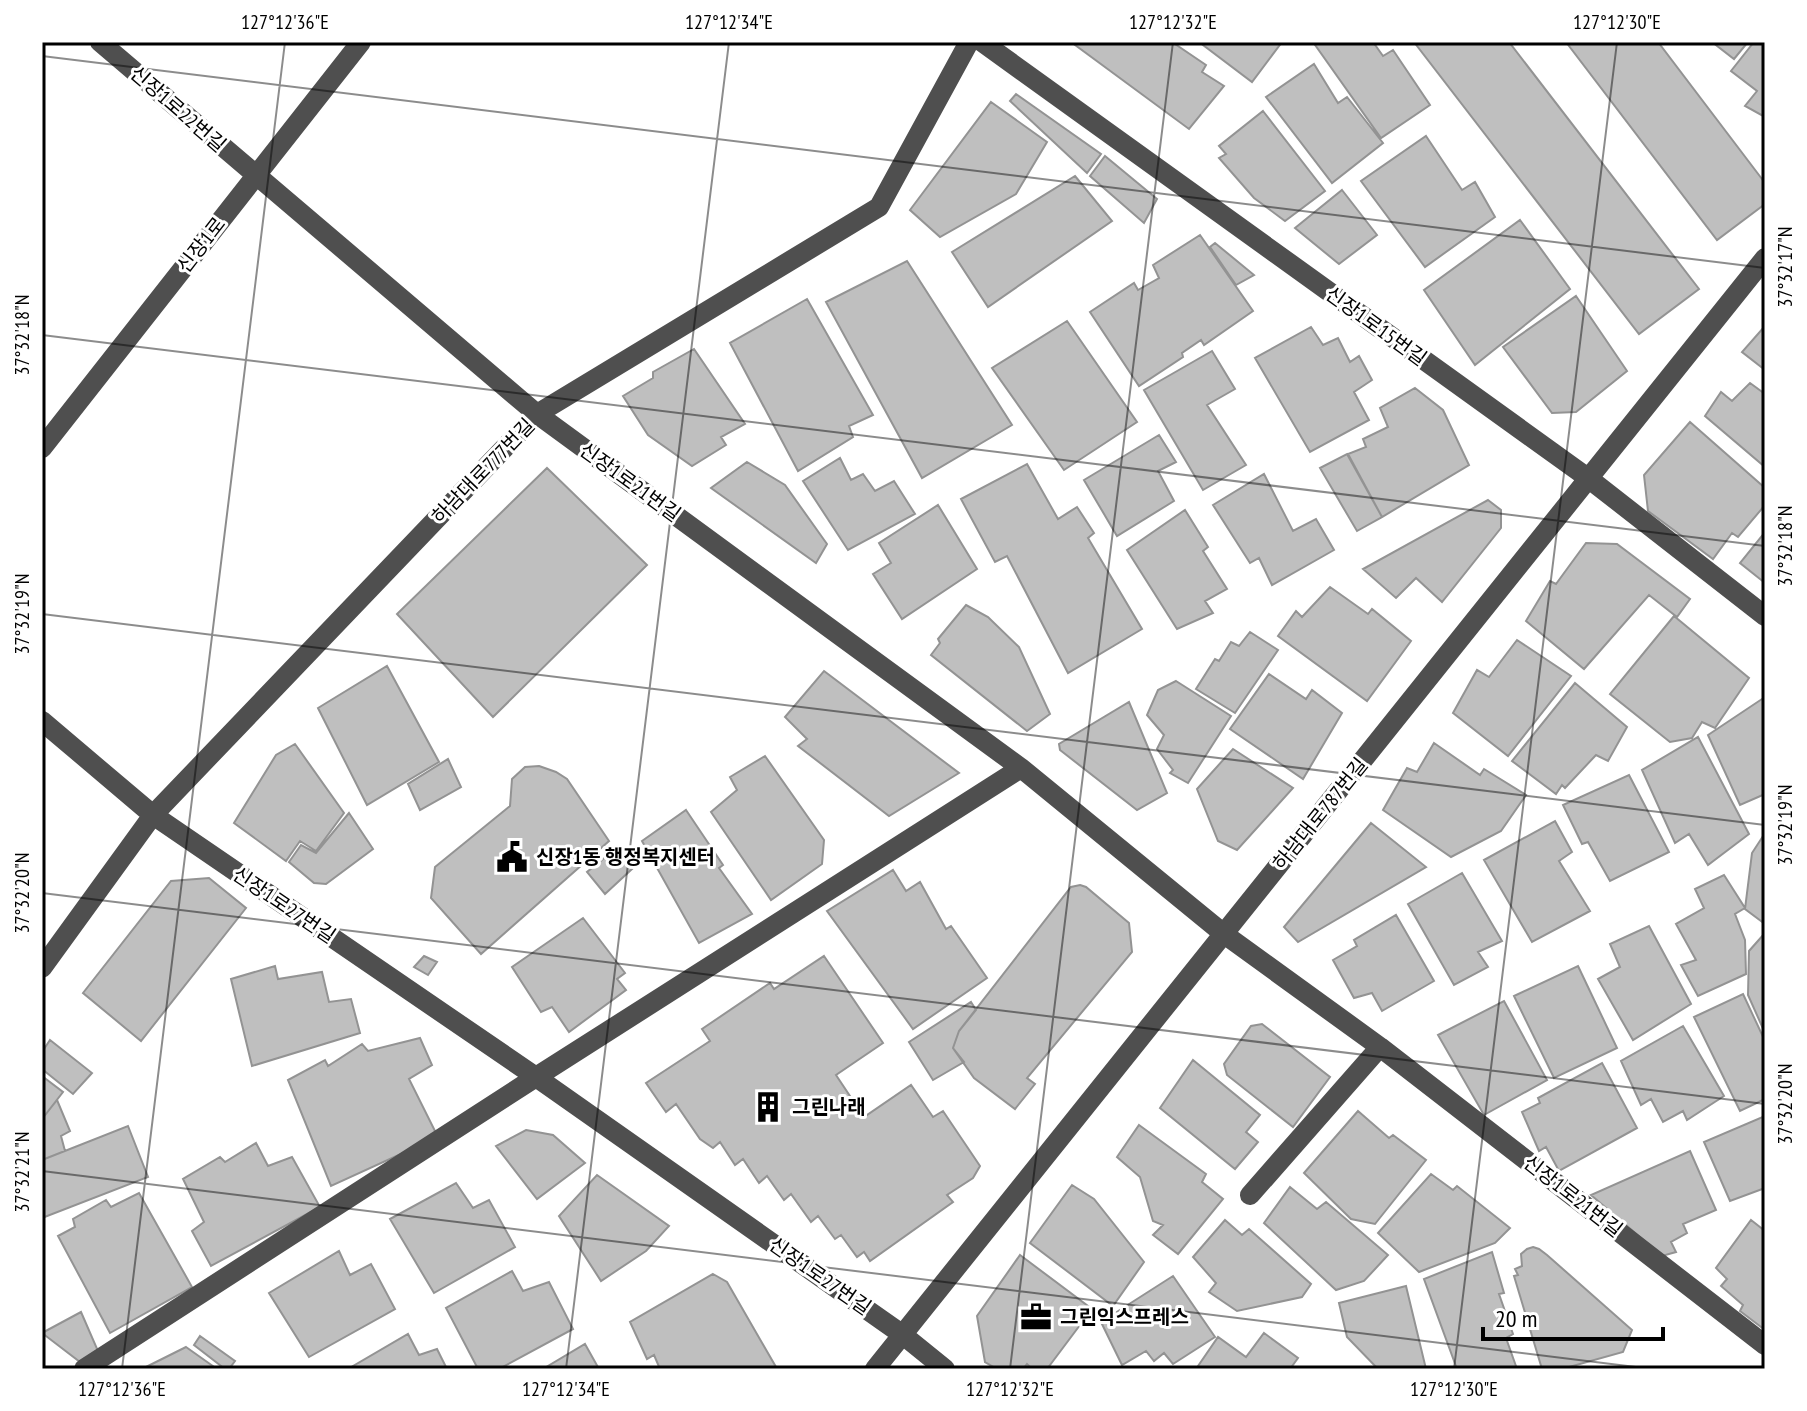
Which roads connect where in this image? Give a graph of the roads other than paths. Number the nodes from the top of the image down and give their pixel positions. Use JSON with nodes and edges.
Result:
{"nodes":[{"id":1,"x":100,"y":42,"type":"edge"},
{"id":2,"x":361,"y":42,"type":"edge"},
{"id":3,"x":969,"y":42,"type":"edge"},
{"id":4,"x":982,"y":42,"type":"edge"},
{"id":5,"x":256,"y":176,"type":"junction"},
{"id":6,"x":1765,"y":258,"type":"edge"},
{"id":7,"x":537,"y":414,"type":"junction"},
{"id":8,"x":42,"y":448,"type":"edge"},
{"id":9,"x":1588,"y":478,"type":"junction"},
{"id":10,"x":1765,"y":616,"type":"edge"},
{"id":11,"x":42,"y":721,"type":"edge"},
{"id":12,"x":1021,"y":768,"type":"junction"},
{"id":13,"x":153,"y":815,"type":"junction"},
{"id":14,"x":1224,"y":934,"type":"junction"},
{"id":15,"x":42,"y":968,"type":"edge"},
{"id":16,"x":1380,"y":1047,"type":"junction"},
{"id":17,"x":536,"y":1077,"type":"junction"},
{"id":18,"x":1250,"y":1195,"type":"dead end"},
{"id":19,"x":903,"y":1335,"type":"junction"},
{"id":20,"x":1765,"y":1345,"type":"edge"},
{"id":21,"x":84,"y":1369,"type":"edge"},
{"id":22,"x":875,"y":1369,"type":"edge"},
{"id":23,"x":945,"y":1369,"type":"edge"}],
"edges":[{"from":1,"to":5,"type":"street","name":"신장1로22번길"},
{"from":2,"to":5,"type":"street","name":"신장1로"},
{"from":3,"to":7,"type":"street","name":"하남대로777번길"},
{"from":4,"to":9,"type":"street","name":"신장1로15번길"},
{"from":5,"to":7,"type":"street","name":"신장1로21번길"},
{"from":5,"to":8,"type":"street","name":"신장1로"},
{"from":6,"to":9,"type":"street","name":"하남대로787번길"},
{"from":7,"to":12,"type":"street","name":"신장1로21번길"},
{"from":7,"to":13,"type":"street","name":"하남대로777번길"},
{"from":9,"to":10,"type":"street","name":"신장1로15번길"},
{"from":9,"to":14,"type":"street","name":"하남대로787번길"},
{"from":11,"to":13,"type":"street","name":"신장1로27번길"},
{"from":12,"to":14,"type":"street","name":"신장1로21번길"},
{"from":12,"to":17,"type":"street"},
{"from":13,"to":15,"type":"street","name":"하남대로777번길"},
{"from":13,"to":17,"type":"street","name":"신장1로27번길"},
{"from":14,"to":16,"type":"street","name":"신장1로21번길"},
{"from":14,"to":19,"type":"street","name":"하남대로787번길"},
{"from":16,"to":18,"type":"street"},
{"from":16,"to":20,"type":"street","name":"신장1로21번길"},
{"from":17,"to":19,"type":"street","name":"신장1로27번길"},
{"from":17,"to":21,"type":"street"},
{"from":19,"to":22,"type":"street","name":"하남대로787번길"},
{"from":19,"to":23,"type":"street","name":"신장1로27번길"}]}
